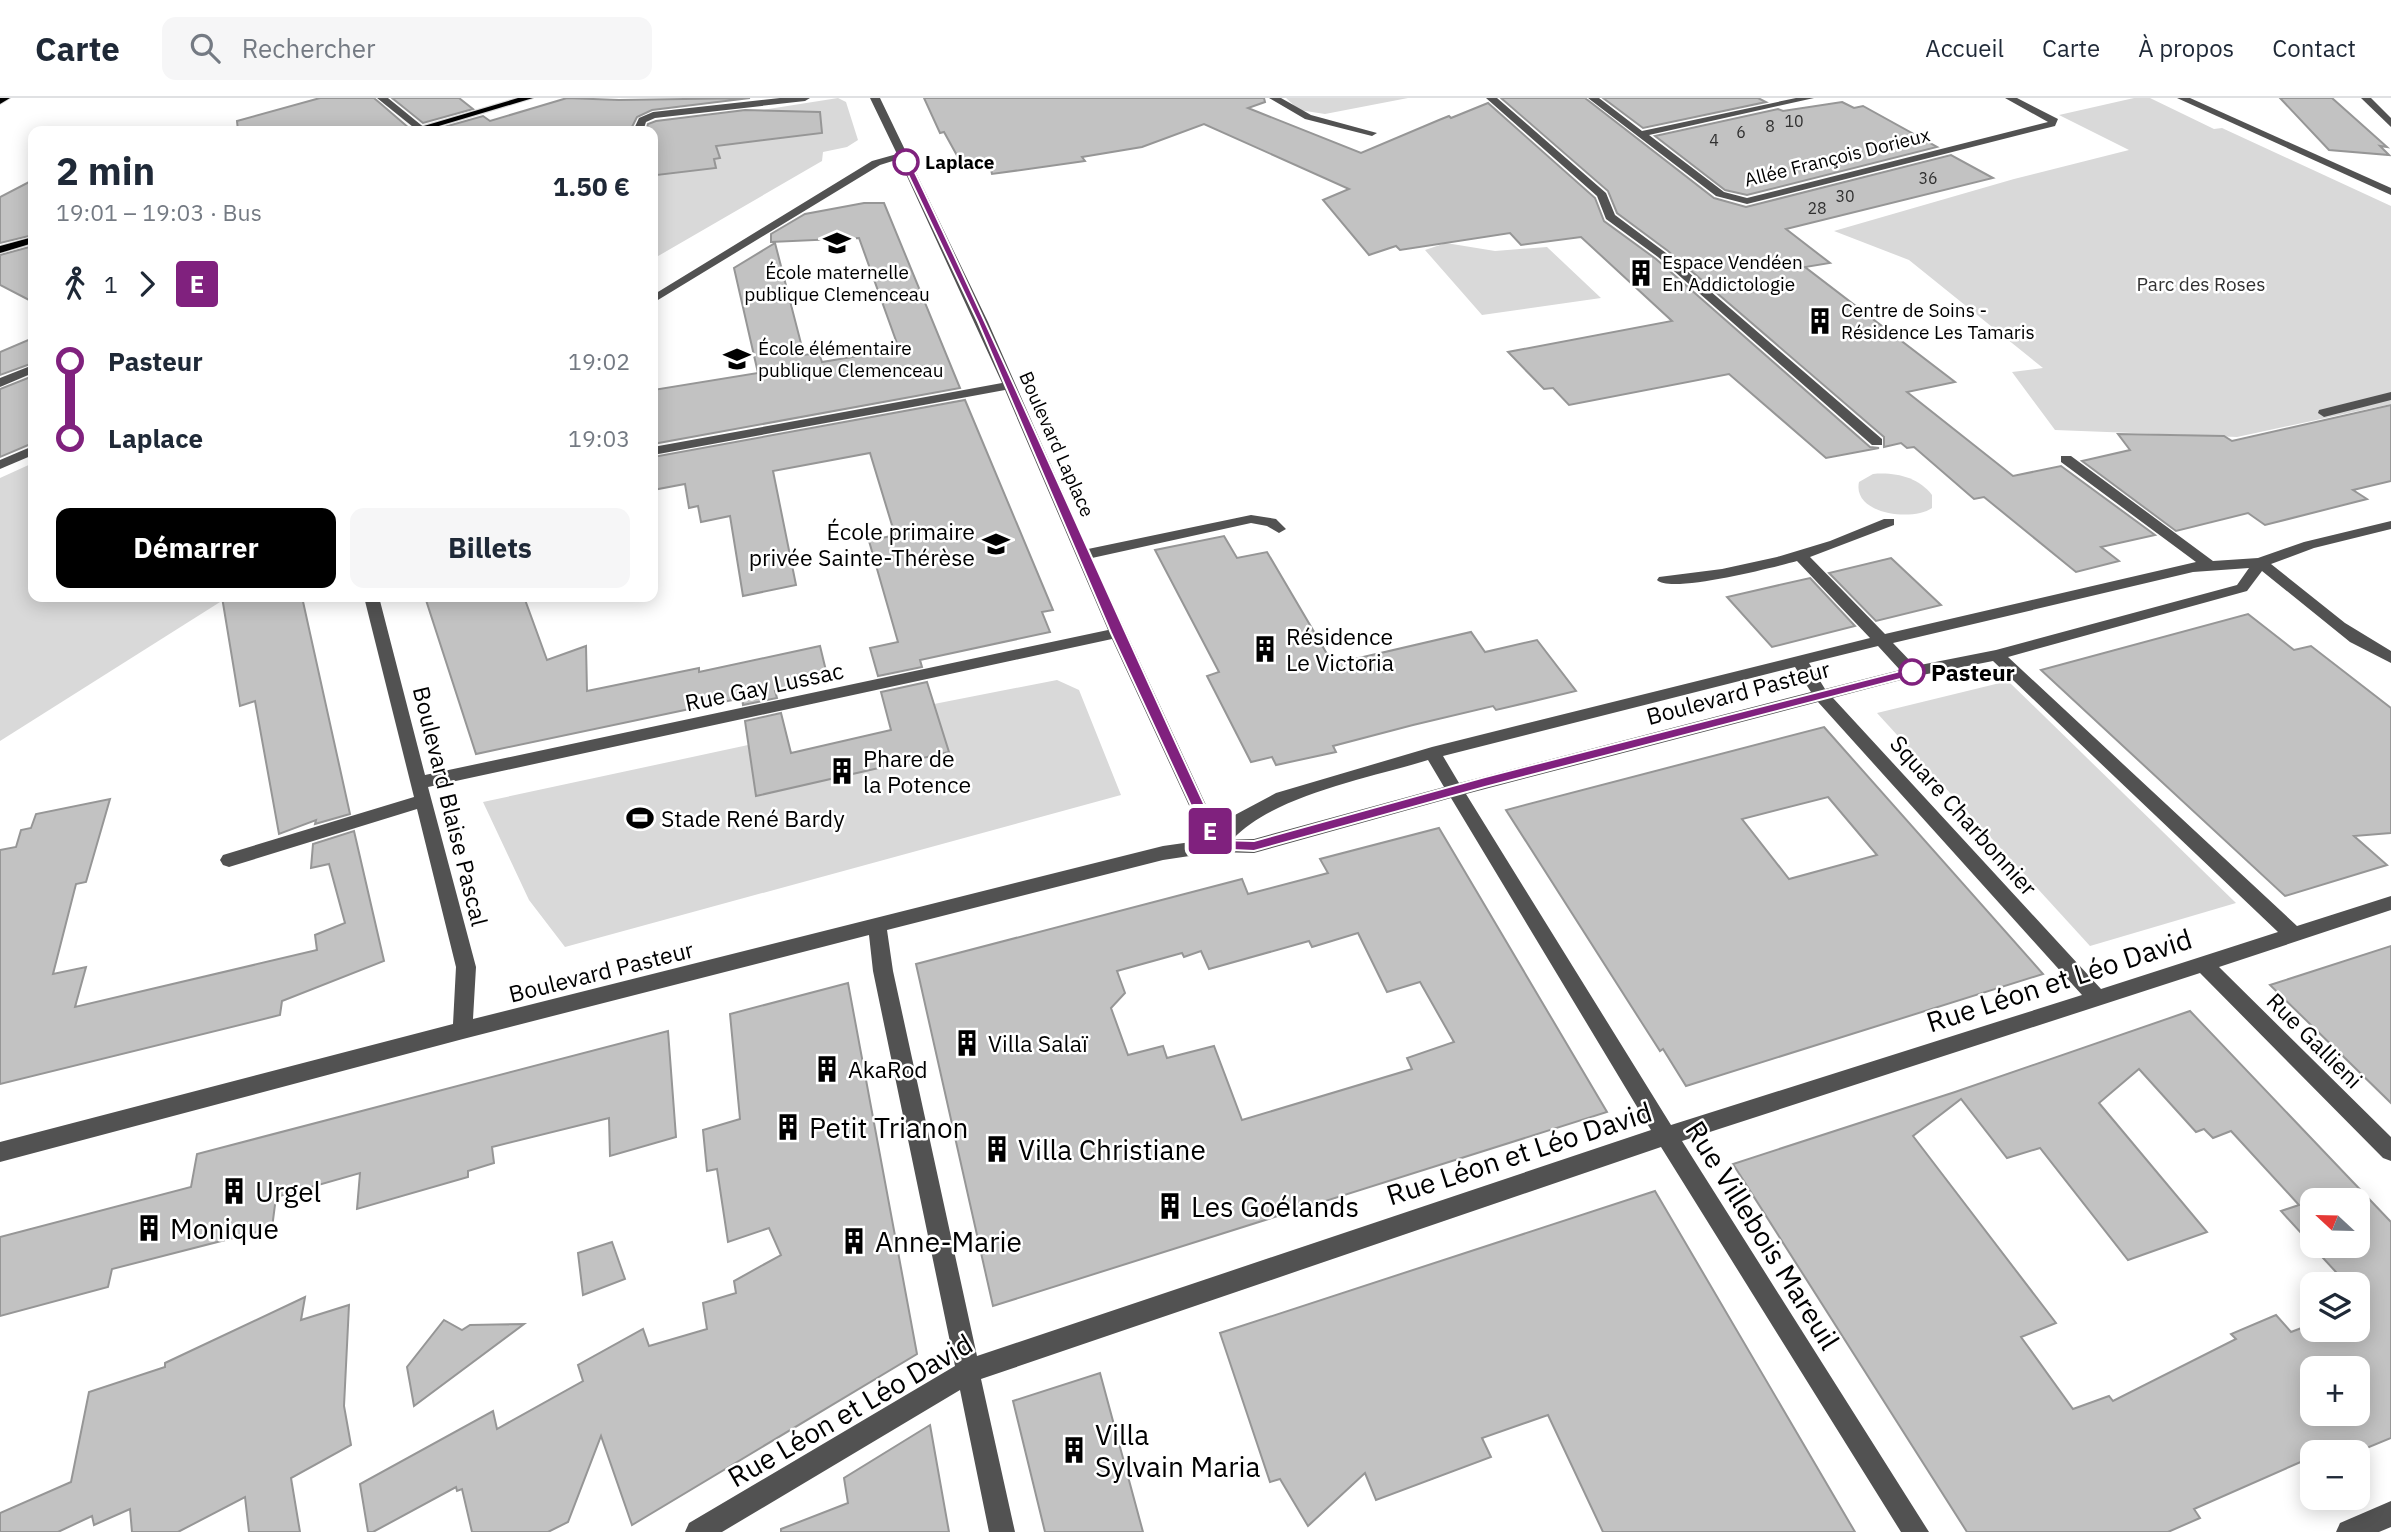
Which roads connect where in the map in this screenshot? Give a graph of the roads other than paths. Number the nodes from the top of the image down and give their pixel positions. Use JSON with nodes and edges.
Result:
{"nodes":[{"id":1,"x":5,"y":98,"type":"edge"},
{"id":2,"x":382,"y":98,"type":"edge"},
{"id":3,"x":528,"y":98,"type":"edge"},
{"id":4,"x":805,"y":98,"type":"edge"},
{"id":5,"x":875,"y":98,"type":"edge"},
{"id":6,"x":1275,"y":98,"type":"edge"},
{"id":7,"x":1492,"y":98,"type":"edge"},
{"id":8,"x":1593,"y":98,"type":"edge"},
{"id":9,"x":1809,"y":98,"type":"edge"},
{"id":10,"x":2010,"y":98,"type":"edge"},
{"id":11,"x":2182,"y":98,"type":"edge"},
{"id":12,"x":2366,"y":98,"type":"edge"},
{"id":13,"x":0,"y":101,"type":"edge"},
{"id":14,"x":2391,"y":124,"type":"edge"},
{"id":15,"x":413,"y":126,"type":"edge"},
{"id":16,"x":431,"y":126,"type":"edge"},
{"id":17,"x":640,"y":126,"type":"edge"},
{"id":18,"x":1372,"y":133,"type":"dead end"},
{"id":19,"x":1641,"y":134,"type":"junction"},
{"id":20,"x":903,"y":155,"type":"junction"},
{"id":21,"x":2391,"y":192,"type":"edge"},
{"id":22,"x":28,"y":242,"type":"edge"},
{"id":23,"x":0,"y":250,"type":"edge"},
{"id":24,"x":658,"y":297,"type":"edge"},
{"id":25,"x":28,"y":371,"type":"edge"},
{"id":26,"x":0,"y":383,"type":"edge"},
{"id":27,"x":1009,"y":386,"type":"junction"},
{"id":28,"x":2391,"y":396,"type":"edge"},
{"id":29,"x":2324,"y":413,"type":"dead end"},
{"id":30,"x":1877,"y":442,"type":"dead end"},
{"id":31,"x":658,"y":450,"type":"edge"},
{"id":32,"x":28,"y":452,"type":"edge"},
{"id":33,"x":2066,"y":459,"type":"dead end"},
{"id":34,"x":0,"y":465,"type":"edge"},
{"id":35,"x":1888,"y":522,"type":"dead end"},
{"id":36,"x":2391,"y":525,"type":"edge"},
{"id":37,"x":1279,"y":529,"type":"dead end"},
{"id":38,"x":1083,"y":555,"type":"junction"},
{"id":39,"x":1800,"y":556,"type":"junction"},
{"id":40,"x":2260,"y":563,"type":"junction"},
{"id":41,"x":2209,"y":565,"type":"junction"},
{"id":42,"x":1664,"y":580,"type":"dead end"},
{"id":43,"x":372,"y":602,"type":"edge"},
{"id":44,"x":1117,"y":633,"type":"junction"},
{"id":45,"x":1880,"y":640,"type":"junction"},
{"id":46,"x":1996,"y":655,"type":"junction"},
{"id":47,"x":2391,"y":658,"type":"edge"},
{"id":48,"x":1799,"y":661,"type":"junction"},
{"id":49,"x":1912,"y":672,"type":"junction"},
{"id":50,"x":1822,"y":696,"type":"junction"},
{"id":51,"x":1432,"y":752,"type":"junction"},
{"id":52,"x":423,"y":791,"type":"junction"},
{"id":53,"x":1455,"y":792,"type":"junction"},
{"id":54,"x":1216,"y":845,"type":"junction"},
{"id":55,"x":229,"y":860,"type":"dead end"},
{"id":56,"x":2391,"y":903,"type":"edge"},
{"id":57,"x":877,"y":927,"type":"junction"},
{"id":58,"x":2293,"y":934,"type":"junction"},
{"id":59,"x":2204,"y":964,"type":"junction"},
{"id":60,"x":2098,"y":999,"type":"junction"},
{"id":61,"x":463,"y":1030,"type":"junction"},
{"id":62,"x":1666,"y":1135,"type":"junction"},
{"id":63,"x":2391,"y":1151,"type":"edge"},
{"id":64,"x":0,"y":1152,"type":"edge"},
{"id":65,"x":969,"y":1371,"type":"junction"},
{"id":66,"x":2391,"y":1514,"type":"edge"},
{"id":67,"x":698,"y":1532,"type":"edge"},
{"id":68,"x":1002,"y":1532,"type":"edge"},
{"id":69,"x":1916,"y":1532,"type":"edge"},
{"id":70,"x":2349,"y":1532,"type":"edge"}],
"edges":[{"from":1,"to":13,"type":"main road"},
{"from":2,"to":15,"type":"street"},
{"from":3,"to":16,"type":"main road"},
{"from":4,"to":17,"type":"street"},
{"from":5,"to":20,"type":"street","name":"Boulevard Laplace"},
{"from":6,"to":18,"type":"street"},
{"from":7,"to":30,"type":"street"},
{"from":8,"to":19,"type":"street","name":"Allée François Dorieux"},
{"from":9,"to":19,"type":"street"},
{"from":10,"to":19,"type":"street","name":"Allée François Dorieux"},
{"from":11,"to":21,"type":"street"},
{"from":12,"to":14,"type":"street"},
{"from":20,"to":24,"type":"street"},
{"from":20,"to":27,"type":"street","name":"Boulevard Laplace"},
{"from":22,"to":23,"type":"main road"},
{"from":25,"to":26,"type":"street"},
{"from":27,"to":31,"type":"street"},
{"from":27,"to":38,"type":"street","name":"Boulevard Laplace"},
{"from":28,"to":29,"type":"street"},
{"from":32,"to":34,"type":"street"},
{"from":33,"to":41,"type":"street"},
{"from":35,"to":39,"type":"street"},
{"from":36,"to":40,"type":"street","name":"Boulevard Pasteur"},
{"from":37,"to":38,"type":"street"},
{"from":38,"to":44,"type":"street","name":"Boulevard Laplace"},
{"from":39,"to":42,"type":"street"},
{"from":39,"to":45,"type":"street"},
{"from":40,"to":41,"type":"street","name":"Boulevard Pasteur"},
{"from":40,"to":46,"type":"street","name":"Boulevard Pasteur"},
{"from":40,"to":47,"type":"street"},
{"from":41,"to":45,"type":"street","name":"Boulevard Pasteur"},
{"from":43,"to":52,"type":"street","name":"Boulevard Blaise Pascal"},
{"from":44,"to":52,"type":"street","name":"Rue Gay Lussac"},
{"from":44,"to":54,"type":"street","name":"Boulevard Laplace"},
{"from":45,"to":48,"type":"street","name":"Boulevard Pasteur"},
{"from":45,"to":49,"type":"street"},
{"from":46,"to":49,"type":"street","name":"Boulevard Pasteur"},
{"from":46,"to":58,"type":"street"},
{"from":48,"to":50,"type":"street","name":"Square Charbonnier"},
{"from":48,"to":51,"type":"street","name":"Boulevard Pasteur"},
{"from":49,"to":50,"type":"street","name":"Boulevard Pasteur"},
{"from":50,"to":53,"type":"street","name":"Boulevard Pasteur"},
{"from":50,"to":60,"type":"street","name":"Square Charbonnier"},
{"from":51,"to":53,"type":"street","name":"Rue Villebois Mareuil"},
{"from":51,"to":54,"type":"street","name":"Boulevard Pasteur"},
{"from":52,"to":55,"type":"street","name":"Rue Gay Lussac"},
{"from":52,"to":61,"type":"street","name":"Boulevard Blaise Pascal"},
{"from":53,"to":54,"type":"street","name":"Boulevard Pasteur"},
{"from":53,"to":62,"type":"street","name":"Rue Villebois Mareuil"},
{"from":54,"to":57,"type":"street","name":"Boulevard Pasteur"},
{"from":56,"to":58,"type":"street","name":"Rue Léon et Léo David"},
{"from":57,"to":61,"type":"street","name":"Boulevard Pasteur"},
{"from":57,"to":65,"type":"street"},
{"from":58,"to":59,"type":"street","name":"Rue Léon et Léo David"},
{"from":59,"to":60,"type":"street","name":"Rue Léon et Léo David"},
{"from":59,"to":63,"type":"street","name":"Rue Gallieni"},
{"from":60,"to":62,"type":"street","name":"Rue Léon et Léo David"},
{"from":61,"to":64,"type":"street","name":"Boulevard Pasteur"},
{"from":62,"to":65,"type":"street","name":"Rue Léon et Léo David"},
{"from":62,"to":69,"type":"street","name":"Rue Villebois Mareuil"},
{"from":65,"to":67,"type":"street","name":"Rue Léon et Léo David"},
{"from":65,"to":68,"type":"street"},
{"from":66,"to":70,"type":"street"}]}
